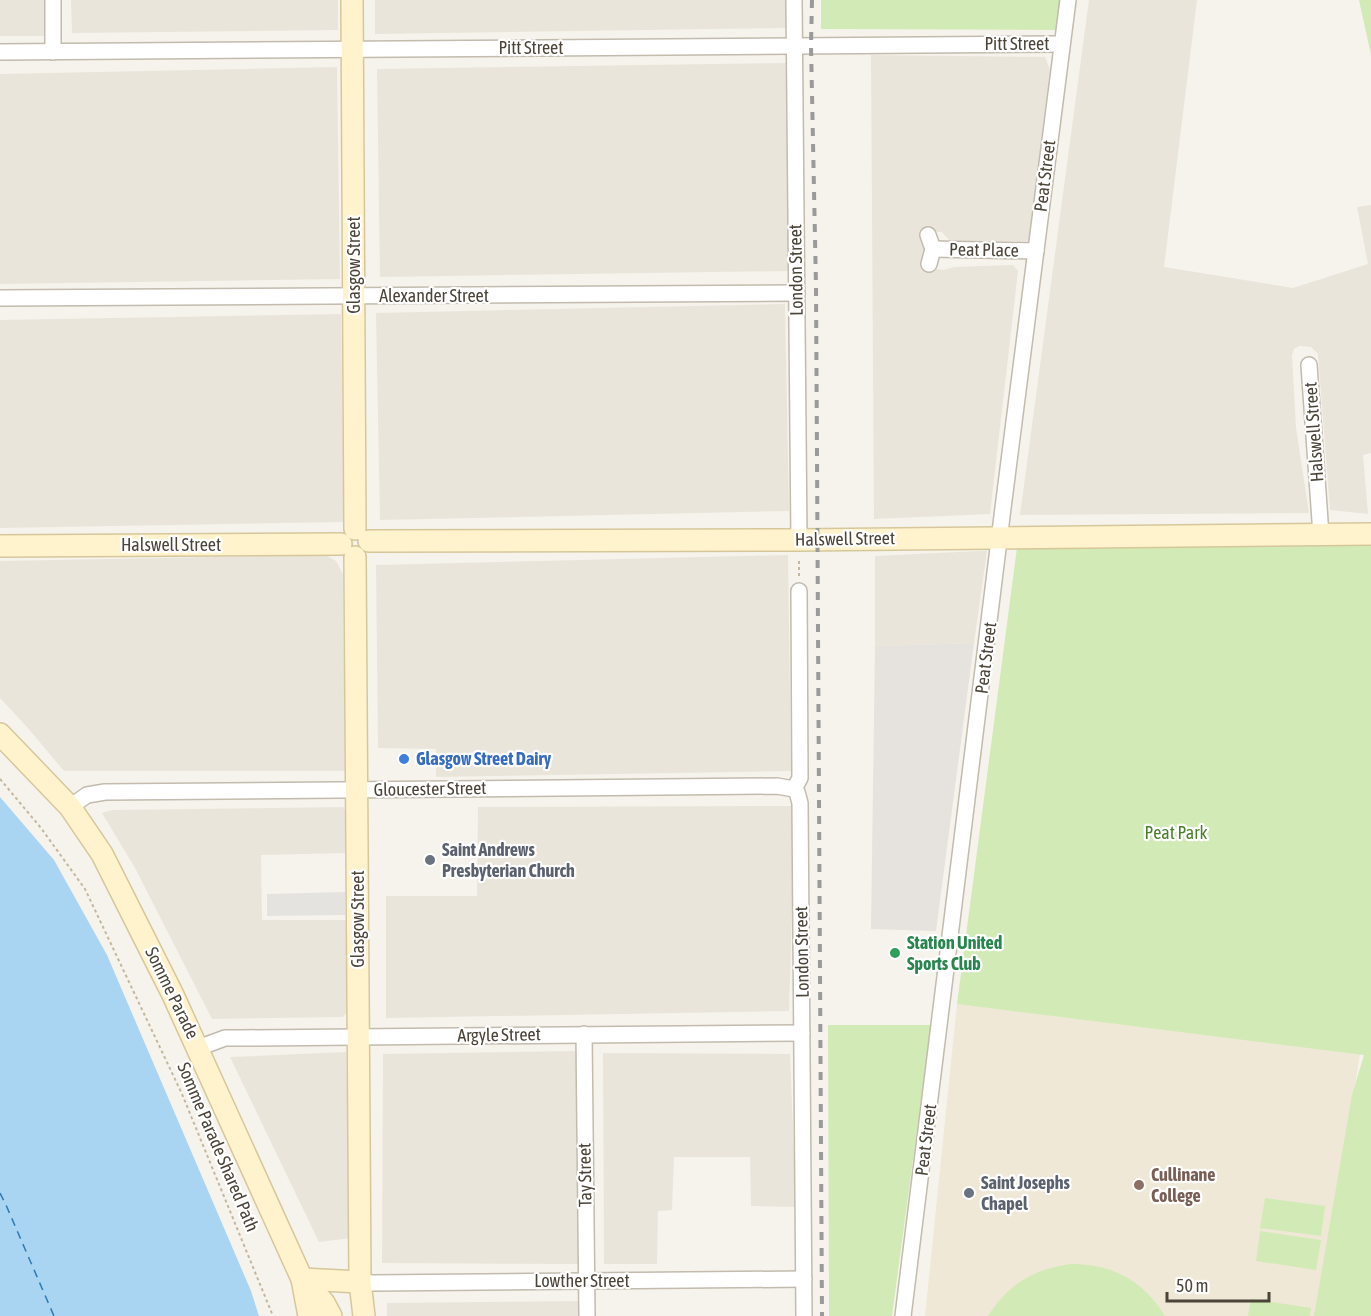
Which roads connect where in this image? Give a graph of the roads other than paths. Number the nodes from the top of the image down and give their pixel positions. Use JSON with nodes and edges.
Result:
{"nodes":[{"id":1,"x":53,"y":0,"type":"edge"},
{"id":2,"x":352,"y":0,"type":"edge"},
{"id":3,"x":794,"y":0,"type":"edge"},
{"id":4,"x":1068,"y":0,"type":"edge"},
{"id":5,"x":1062,"y":44,"type":"junction"},
{"id":6,"x":794,"y":46,"type":"junction"},
{"id":7,"x":352,"y":49,"type":"junction"},
{"id":8,"x":0,"y":52,"type":"edge"},
{"id":9,"x":53,"y":52,"type":"junction"},
{"id":10,"x":930,"y":249,"type":"dead end"},
{"id":11,"x":1036,"y":251,"type":"junction"},
{"id":12,"x":797,"y":293,"type":"junction"},
{"id":13,"x":354,"y":297,"type":"junction"},
{"id":14,"x":0,"y":298,"type":"edge"},
{"id":15,"x":1309,"y":365,"type":"dead end"},
{"id":16,"x":1371,"y":534,"type":"edge"},
{"id":17,"x":1321,"y":535,"type":"junction"},
{"id":18,"x":1000,"y":537,"type":"junction"},
{"id":19,"x":799,"y":540,"type":"junction"},
{"id":20,"x":355,"y":543,"type":"junction"},
{"id":21,"x":0,"y":546,"type":"edge"},
{"id":22,"x":799,"y":591,"type":"road end"},
{"id":23,"x":0,"y":734,"type":"edge"},
{"id":24,"x":795,"y":789,"type":"junction"},
{"id":25,"x":357,"y":790,"type":"junction"},
{"id":26,"x":70,"y":807,"type":"junction"},
{"id":27,"x":802,"y":1033,"type":"junction"},
{"id":28,"x":584,"y":1034,"type":"junction"},
{"id":29,"x":359,"y":1037,"type":"junction"},
{"id":30,"x":198,"y":1048,"type":"junction"},
{"id":31,"x":302,"y":1279,"type":"junction"},
{"id":32,"x":804,"y":1279,"type":"junction"},
{"id":33,"x":586,"y":1281,"type":"junction"},
{"id":34,"x":360,"y":1282,"type":"junction"},
{"id":35,"x":309,"y":1316,"type":"edge"},
{"id":36,"x":331,"y":1316,"type":"edge"},
{"id":37,"x":350,"y":1316,"type":"edge"},
{"id":38,"x":364,"y":1316,"type":"edge"},
{"id":39,"x":587,"y":1316,"type":"edge"},
{"id":40,"x":804,"y":1316,"type":"edge"},
{"id":41,"x":903,"y":1316,"type":"edge"}],
"edges":[{"from":1,"to":9,"type":"street"},
{"from":2,"to":7,"type":"main road","name":"Glasgow Street"},
{"from":3,"to":6,"type":"street","name":"London Street"},
{"from":4,"to":5,"type":"street","name":"Peat Street"},
{"from":5,"to":6,"type":"street","name":"Pitt Street"},
{"from":5,"to":11,"type":"street","name":"Peat Street"},
{"from":6,"to":7,"type":"street","name":"Pitt Street"},
{"from":6,"to":12,"type":"street","name":"London Street"},
{"from":7,"to":9,"type":"street","name":"Pitt Street"},
{"from":7,"to":13,"type":"main road","name":"Glasgow Street"},
{"from":8,"to":9,"type":"street","name":"Pitt Street"},
{"from":10,"to":11,"type":"street","name":"Peat Place"},
{"from":11,"to":18,"type":"street","name":"Peat Street"},
{"from":12,"to":13,"type":"street","name":"Alexander Street"},
{"from":12,"to":19,"type":"street","name":"London Street"},
{"from":13,"to":14,"type":"street","name":"Alexander Street"},
{"from":13,"to":20,"type":"main road","name":"Glasgow Street"},
{"from":15,"to":17,"type":"street","name":"Halswell Street"},
{"from":16,"to":17,"type":"main road","name":"Halswell Street"},
{"from":17,"to":18,"type":"main road","name":"Halswell Street"},
{"from":18,"to":19,"type":"main road","name":"Halswell Street"},
{"from":18,"to":41,"type":"street","name":"Peat Street"},
{"from":19,"to":20,"type":"main road","name":"Halswell Street"},
{"from":20,"to":21,"type":"main road","name":"Halswell Street"},
{"from":20,"to":25,"type":"main road","name":"Glasgow Street"},
{"from":22,"to":24,"type":"street","name":"London Street"},
{"from":23,"to":26,"type":"main road","name":"Somme Parade"},
{"from":24,"to":25,"type":"street","name":"Gloucester Street"},
{"from":24,"to":27,"type":"street","name":"London Street"},
{"from":25,"to":26,"type":"street","name":"Gloucester Street"},
{"from":25,"to":29,"type":"main road","name":"Glasgow Street"},
{"from":26,"to":30,"type":"main road","name":"Somme Parade"},
{"from":27,"to":28,"type":"street","name":"Argyle Street"},
{"from":27,"to":32,"type":"street","name":"London Street"},
{"from":28,"to":29,"type":"street","name":"Argyle Street"},
{"from":28,"to":33,"type":"street","name":"Tay Street"},
{"from":29,"to":30,"type":"street","name":"Argyle Street"},
{"from":29,"to":34,"type":"main road","name":"Glasgow Street"},
{"from":30,"to":31,"type":"main road","name":"Somme Parade"},
{"from":31,"to":34,"type":"main road"},
{"from":31,"to":35,"type":"main road","name":"Somme Parade"},
{"from":31,"to":36,"type":"main road","name":"Somme Parade"},
{"from":32,"to":33,"type":"street","name":"Lowther Street"},
{"from":32,"to":40,"type":"street","name":"London Street"},
{"from":33,"to":34,"type":"street","name":"Lowther Street"},
{"from":33,"to":39,"type":"street","name":"Tay Street"},
{"from":34,"to":37,"type":"main road","name":"Glasgow Street"},
{"from":34,"to":38,"type":"main road","name":"Glasgow Street"}]}
